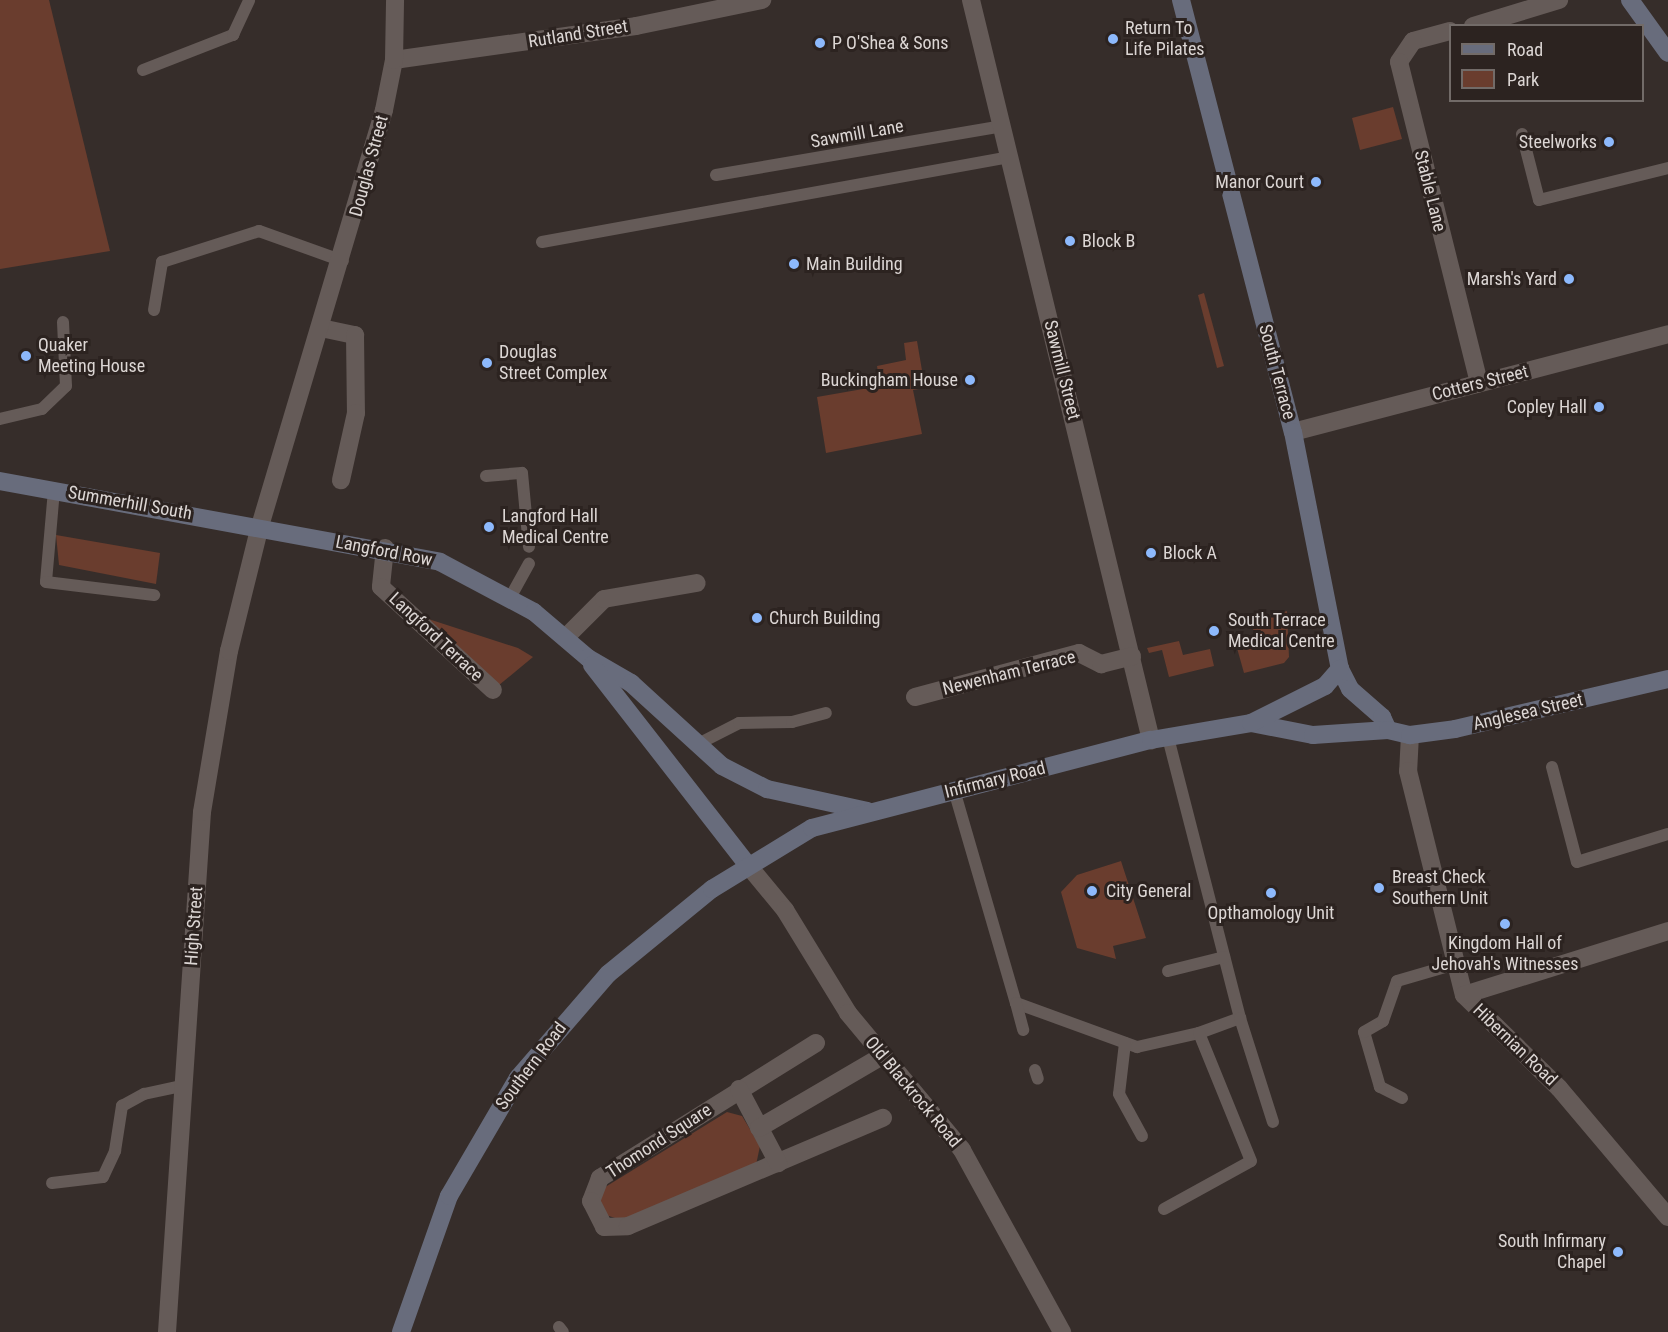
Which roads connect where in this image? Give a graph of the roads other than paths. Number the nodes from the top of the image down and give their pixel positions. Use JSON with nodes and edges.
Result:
{"nodes":[{"id":1,"x":249,"y":0,"type":"edge"},
{"id":2,"x":395,"y":0,"type":"edge"},
{"id":3,"x":762,"y":0,"type":"edge"},
{"id":4,"x":971,"y":0,"type":"edge"},
{"id":5,"x":1181,"y":0,"type":"edge"},
{"id":6,"x":1559,"y":0,"type":"edge"},
{"id":7,"x":1630,"y":0,"type":"edge"},
{"id":8,"x":1480,"y":24,"type":"edge"},
{"id":9,"x":1642,"y":24,"type":"edge"},
{"id":10,"x":1644,"y":26,"type":"edge"},
{"id":11,"x":1449,"y":31,"type":"edge"},
{"id":12,"x":1668,"y":52,"type":"edge"},
{"id":13,"x":394,"y":60,"type":"junction"},
{"id":14,"x":143,"y":70,"type":"dead end"},
{"id":15,"x":1003,"y":126,"type":"junction"},
{"id":16,"x":1522,"y":134,"type":"dead end"},
{"id":17,"x":1010,"y":157,"type":"junction"},
{"id":18,"x":1668,"y":168,"type":"edge"},
{"id":19,"x":716,"y":175,"type":"dead end"},
{"id":20,"x":542,"y":242,"type":"dead end"},
{"id":21,"x":343,"y":261,"type":"junction"},
{"id":22,"x":154,"y":310,"type":"dead end"},
{"id":23,"x":63,"y":322,"type":"dead end"},
{"id":24,"x":321,"y":328,"type":"junction"},
{"id":25,"x":1668,"y":334,"type":"edge"},
{"id":26,"x":1479,"y":383,"type":"junction"},
{"id":27,"x":0,"y":419,"type":"edge"},
{"id":28,"x":1293,"y":432,"type":"junction"},
{"id":29,"x":486,"y":476,"type":"dead end"},
{"id":30,"x":341,"y":480,"type":"dead end"},
{"id":31,"x":0,"y":481,"type":"edge"},
{"id":32,"x":54,"y":490,"type":"junction"},
{"id":33,"x":260,"y":525,"type":"junction"},
{"id":34,"x":529,"y":547,"type":"dead end"},
{"id":35,"x":385,"y":548,"type":"junction"},
{"id":36,"x":529,"y":564,"type":"dead end"},
{"id":37,"x":697,"y":583,"type":"dead end"},
{"id":38,"x":154,"y":594,"type":"dead end"},
{"id":39,"x":511,"y":596,"type":"junction"},
{"id":40,"x":565,"y":638,"type":"junction"},
{"id":41,"x":1132,"y":656,"type":"junction"},
{"id":42,"x":588,"y":658,"type":"junction"},
{"id":43,"x":1340,"y":669,"type":"junction"},
{"id":44,"x":1668,"y":679,"type":"edge"},
{"id":45,"x":493,"y":690,"type":"dead end"},
{"id":46,"x":915,"y":697,"type":"dead end"},
{"id":47,"x":826,"y":713,"type":"dead end"},
{"id":48,"x":1251,"y":723,"type":"junction"},
{"id":49,"x":1388,"y":730,"type":"junction"},
{"id":50,"x":1410,"y":735,"type":"junction"},
{"id":51,"x":1159,"y":739,"type":"junction"},
{"id":52,"x":698,"y":744,"type":"junction"},
{"id":53,"x":1552,"y":767,"type":"dead end"},
{"id":54,"x":954,"y":790,"type":"junction"},
{"id":55,"x":870,"y":812,"type":"junction"},
{"id":56,"x":1668,"y":834,"type":"edge"},
{"id":57,"x":747,"y":864,"type":"junction"},
{"id":58,"x":1668,"y":931,"type":"edge"},
{"id":59,"x":1224,"y":957,"type":"junction"},
{"id":60,"x":1455,"y":964,"type":"junction"},
{"id":61,"x":1168,"y":971,"type":"dead end"},
{"id":62,"x":1464,"y":995,"type":"junction"},
{"id":63,"x":1016,"y":1003,"type":"junction"},
{"id":64,"x":1240,"y":1018,"type":"junction"},
{"id":65,"x":1023,"y":1030,"type":"dead end"},
{"id":66,"x":1199,"y":1033,"type":"junction"},
{"id":67,"x":816,"y":1043,"type":"dead end"},
{"id":68,"x":1125,"y":1043,"type":"junction"},
{"id":69,"x":882,"y":1056,"type":"junction"},
{"id":70,"x":183,"y":1086,"type":"junction"},
{"id":71,"x":739,"y":1089,"type":"junction"},
{"id":72,"x":1402,"y":1098,"type":"dead end"},
{"id":73,"x":884,"y":1118,"type":"dead end"},
{"id":74,"x":1273,"y":1122,"type":"dead end"},
{"id":75,"x":759,"y":1128,"type":"junction"},
{"id":76,"x":1142,"y":1136,"type":"dead end"},
{"id":77,"x":778,"y":1164,"type":"junction"},
{"id":78,"x":52,"y":1183,"type":"dead end"},
{"id":79,"x":1164,"y":1209,"type":"dead end"},
{"id":80,"x":1668,"y":1217,"type":"edge"},
{"id":81,"x":167,"y":1332,"type":"edge"},
{"id":82,"x":401,"y":1332,"type":"edge"},
{"id":83,"x":1062,"y":1332,"type":"edge"}],
"edges":[{"from":1,"to":14,"type":"lane"},
{"from":2,"to":13,"type":"street","name":"Douglas Street"},
{"from":3,"to":13,"type":"street","name":"Rutland Street"},
{"from":4,"to":15,"type":"street","name":"Sawmill Street"},
{"from":5,"to":28,"type":"main road","name":"South Terrace"},
{"from":6,"to":8,"type":"street"},
{"from":7,"to":9,"type":"main road"},
{"from":10,"to":12,"type":"main road"},
{"from":11,"to":26,"type":"street","name":"Stable Lane"},
{"from":13,"to":21,"type":"street","name":"Douglas Street"},
{"from":15,"to":17,"type":"street","name":"Sawmill Street"},
{"from":15,"to":19,"type":"lane","name":"Sawmill Lane"},
{"from":16,"to":18,"type":"lane"},
{"from":17,"to":20,"type":"lane"},
{"from":17,"to":41,"type":"street","name":"Sawmill Street"},
{"from":21,"to":22,"type":"lane"},
{"from":21,"to":24,"type":"street","name":"Douglas Street"},
{"from":23,"to":27,"type":"lane"},
{"from":24,"to":30,"type":"street"},
{"from":24,"to":33,"type":"street","name":"Douglas Street"},
{"from":25,"to":26,"type":"street","name":"Cotters Street"},
{"from":26,"to":28,"type":"street","name":"Cotters Street"},
{"from":28,"to":43,"type":"main road","name":"South Terrace"},
{"from":29,"to":34,"type":"lane"},
{"from":31,"to":32,"type":"main road","name":"Summerhill South"},
{"from":32,"to":33,"type":"main road","name":"Summerhill South"},
{"from":32,"to":38,"type":"lane"},
{"from":33,"to":35,"type":"main road","name":"Langford Row"},
{"from":33,"to":70,"type":"street","name":"High Street"},
{"from":35,"to":39,"type":"main road","name":"Langford Row"},
{"from":35,"to":45,"type":"street","name":"Langford Terrace"},
{"from":36,"to":39,"type":"lane"},
{"from":37,"to":40,"type":"street"},
{"from":39,"to":40,"type":"main road","name":"Langford Row"},
{"from":40,"to":42,"type":"main road","name":"Langford Row"},
{"from":41,"to":46,"type":"street","name":"Newenham Terrace"},
{"from":41,"to":51,"type":"street","name":"Sawmill Street"},
{"from":42,"to":52,"type":"main road","name":"Langford Row"},
{"from":42,"to":57,"type":"main road","name":"Langford Row"},
{"from":43,"to":48,"type":"main road","name":"Infirmary Road"},
{"from":43,"to":49,"type":"main road","name":"South Terrace"},
{"from":44,"to":50,"type":"main road","name":"Anglesea Street"},
{"from":47,"to":52,"type":"lane"},
{"from":48,"to":49,"type":"main road","name":"Infirmary Road"},
{"from":48,"to":51,"type":"main road","name":"Infirmary Road"},
{"from":49,"to":50,"type":"main road","name":"Anglesea Street"},
{"from":50,"to":60,"type":"street","name":"Hibernian Road"},
{"from":51,"to":54,"type":"main road","name":"Infirmary Road"},
{"from":51,"to":59,"type":"lane"},
{"from":52,"to":55,"type":"main road","name":"Langford Row"},
{"from":53,"to":56,"type":"lane"},
{"from":54,"to":55,"type":"main road","name":"Infirmary Road"},
{"from":54,"to":63,"type":"lane"},
{"from":55,"to":57,"type":"main road","name":"Infirmary Road"},
{"from":57,"to":69,"type":"street","name":"Old Blackrock Road"},
{"from":57,"to":82,"type":"main road","name":"Southern Road"},
{"from":58,"to":62,"type":"street"},
{"from":59,"to":61,"type":"lane"},
{"from":59,"to":64,"type":"lane"},
{"from":60,"to":62,"type":"street","name":"Hibernian Road"},
{"from":60,"to":72,"type":"lane"},
{"from":62,"to":80,"type":"street","name":"Hibernian Road"},
{"from":63,"to":65,"type":"lane"},
{"from":63,"to":68,"type":"lane"},
{"from":64,"to":66,"type":"lane"},
{"from":64,"to":74,"type":"lane"},
{"from":66,"to":68,"type":"lane"},
{"from":66,"to":79,"type":"lane"},
{"from":67,"to":71,"type":"street","name":"Thomond Square"},
{"from":68,"to":76,"type":"lane"},
{"from":69,"to":75,"type":"street"},
{"from":69,"to":83,"type":"street","name":"Old Blackrock Road"},
{"from":70,"to":78,"type":"lane"},
{"from":70,"to":81,"type":"street","name":"High Street"},
{"from":71,"to":75,"type":"street"},
{"from":71,"to":77,"type":"street","name":"Thomond Square"},
{"from":73,"to":77,"type":"street","name":"Thomond Square"},
{"from":75,"to":77,"type":"street"}]}
